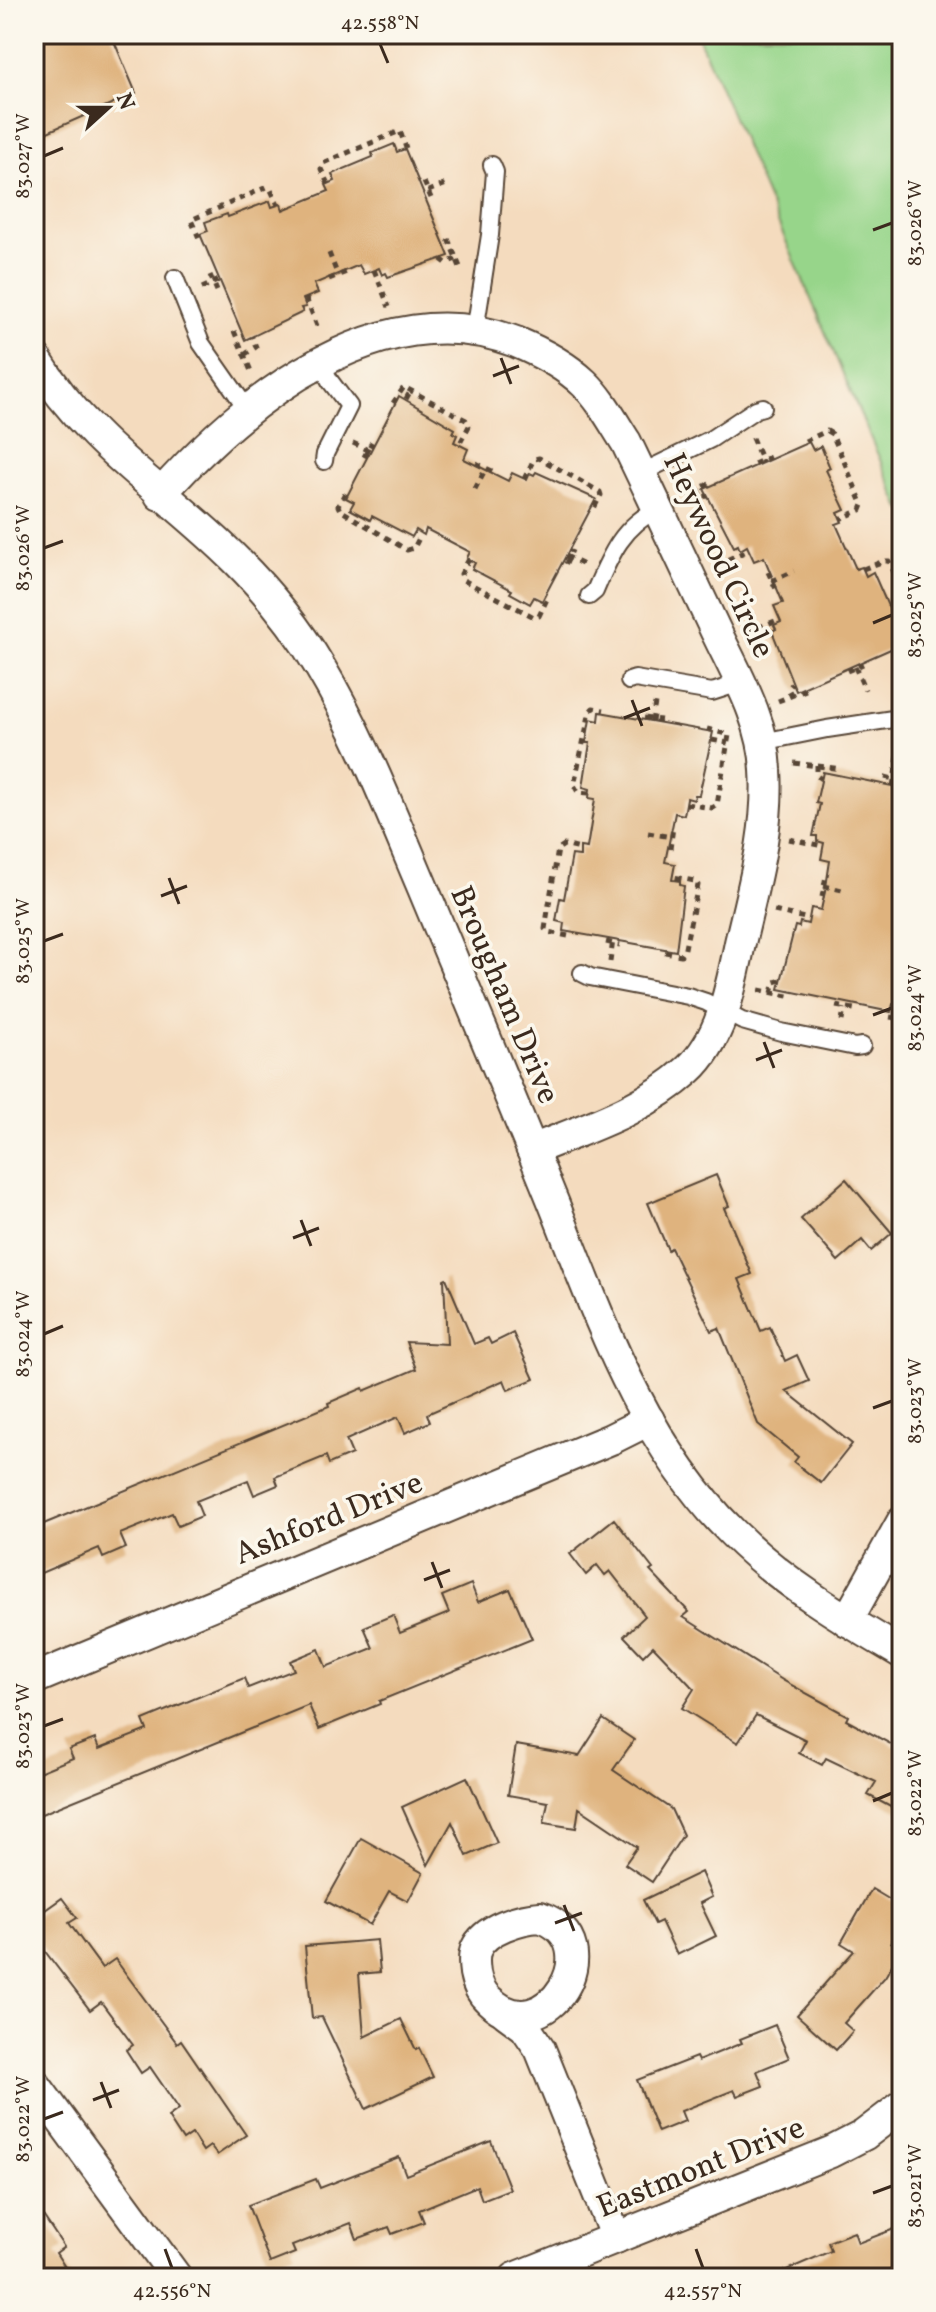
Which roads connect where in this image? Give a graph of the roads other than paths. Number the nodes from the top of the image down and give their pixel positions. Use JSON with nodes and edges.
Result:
{"nodes":[{"id":1,"x":492,"y":165,"type":"dead end"},
{"id":2,"x":175,"y":278,"type":"dead end"},
{"id":3,"x":475,"y":331,"type":"junction"},
{"id":4,"x":34,"y":356,"type":"edge"},
{"id":5,"x":321,"y":363,"type":"junction"},
{"id":6,"x":763,"y":407,"type":"dead end"},
{"id":7,"x":247,"y":409,"type":"junction"},
{"id":8,"x":324,"y":461,"type":"dead end"},
{"id":9,"x":641,"y":473,"type":"junction"},
{"id":10,"x":160,"y":495,"type":"junction"},
{"id":11,"x":669,"y":503,"type":"junction"},
{"id":12,"x":589,"y":596,"type":"dead end"},
{"id":13,"x":629,"y":681,"type":"dead end"},
{"id":14,"x":740,"y":683,"type":"junction"},
{"id":15,"x":893,"y":719,"type":"dead end"},
{"id":16,"x":762,"y":742,"type":"junction"},
{"id":17,"x":582,"y":973,"type":"dead end"},
{"id":18,"x":723,"y":1011,"type":"junction"},
{"id":19,"x":862,"y":1046,"type":"dead end"},
{"id":20,"x":532,"y":1150,"type":"junction"},
{"id":21,"x":649,"y":1420,"type":"junction"},
{"id":22,"x":902,"y":1522,"type":"edge"},
{"id":23,"x":847,"y":1621,"type":"junction"},
{"id":24,"x":902,"y":1653,"type":"edge"},
{"id":25,"x":34,"y":1679,"type":"edge"},
{"id":26,"x":545,"y":2009,"type":"junction"},
{"id":27,"x":506,"y":2013,"type":"junction"},
{"id":28,"x":540,"y":2049,"type":"junction"},
{"id":29,"x":34,"y":2083,"type":"edge"},
{"id":30,"x":902,"y":2106,"type":"edge"},
{"id":31,"x":616,"y":2238,"type":"junction"},
{"id":32,"x":177,"y":2278,"type":"edge"},
{"id":33,"x":515,"y":2278,"type":"edge"}],
"edges":[{"from":1,"to":3,"type":"lane"},
{"from":2,"to":7,"type":"lane"},
{"from":3,"to":5,"type":"street","name":"Heywood Circle"},
{"from":3,"to":9,"type":"street","name":"Heywood Circle"},
{"from":4,"to":10,"type":"street","name":"Brougham Drive"},
{"from":5,"to":7,"type":"street","name":"Heywood Circle"},
{"from":5,"to":8,"type":"lane"},
{"from":6,"to":9,"type":"lane"},
{"from":7,"to":10,"type":"street","name":"Heywood Circle"},
{"from":9,"to":11,"type":"street","name":"Heywood Circle"},
{"from":10,"to":20,"type":"street","name":"Brougham Drive"},
{"from":11,"to":12,"type":"lane"},
{"from":11,"to":14,"type":"street","name":"Heywood Circle"},
{"from":13,"to":14,"type":"lane"},
{"from":14,"to":16,"type":"street","name":"Heywood Circle"},
{"from":15,"to":16,"type":"lane"},
{"from":16,"to":18,"type":"street","name":"Heywood Circle"},
{"from":17,"to":18,"type":"lane"},
{"from":18,"to":19,"type":"lane"},
{"from":18,"to":20,"type":"street","name":"Heywood Circle"},
{"from":20,"to":21,"type":"street","name":"Brougham Drive"},
{"from":21,"to":23,"type":"street","name":"Brougham Drive"},
{"from":21,"to":25,"type":"street","name":"Ashford Drive"},
{"from":22,"to":23,"type":"street"},
{"from":23,"to":24,"type":"street","name":"Brougham Drive"},
{"from":26,"to":27,"type":"street"},
{"from":26,"to":27,"type":"street"},
{"from":26,"to":28,"type":"street"},
{"from":27,"to":28,"type":"street"},
{"from":28,"to":31,"type":"street"},
{"from":29,"to":32,"type":"street"},
{"from":30,"to":31,"type":"street","name":"Eastmont Drive"},
{"from":31,"to":33,"type":"street","name":"Eastmont Drive"}]}
